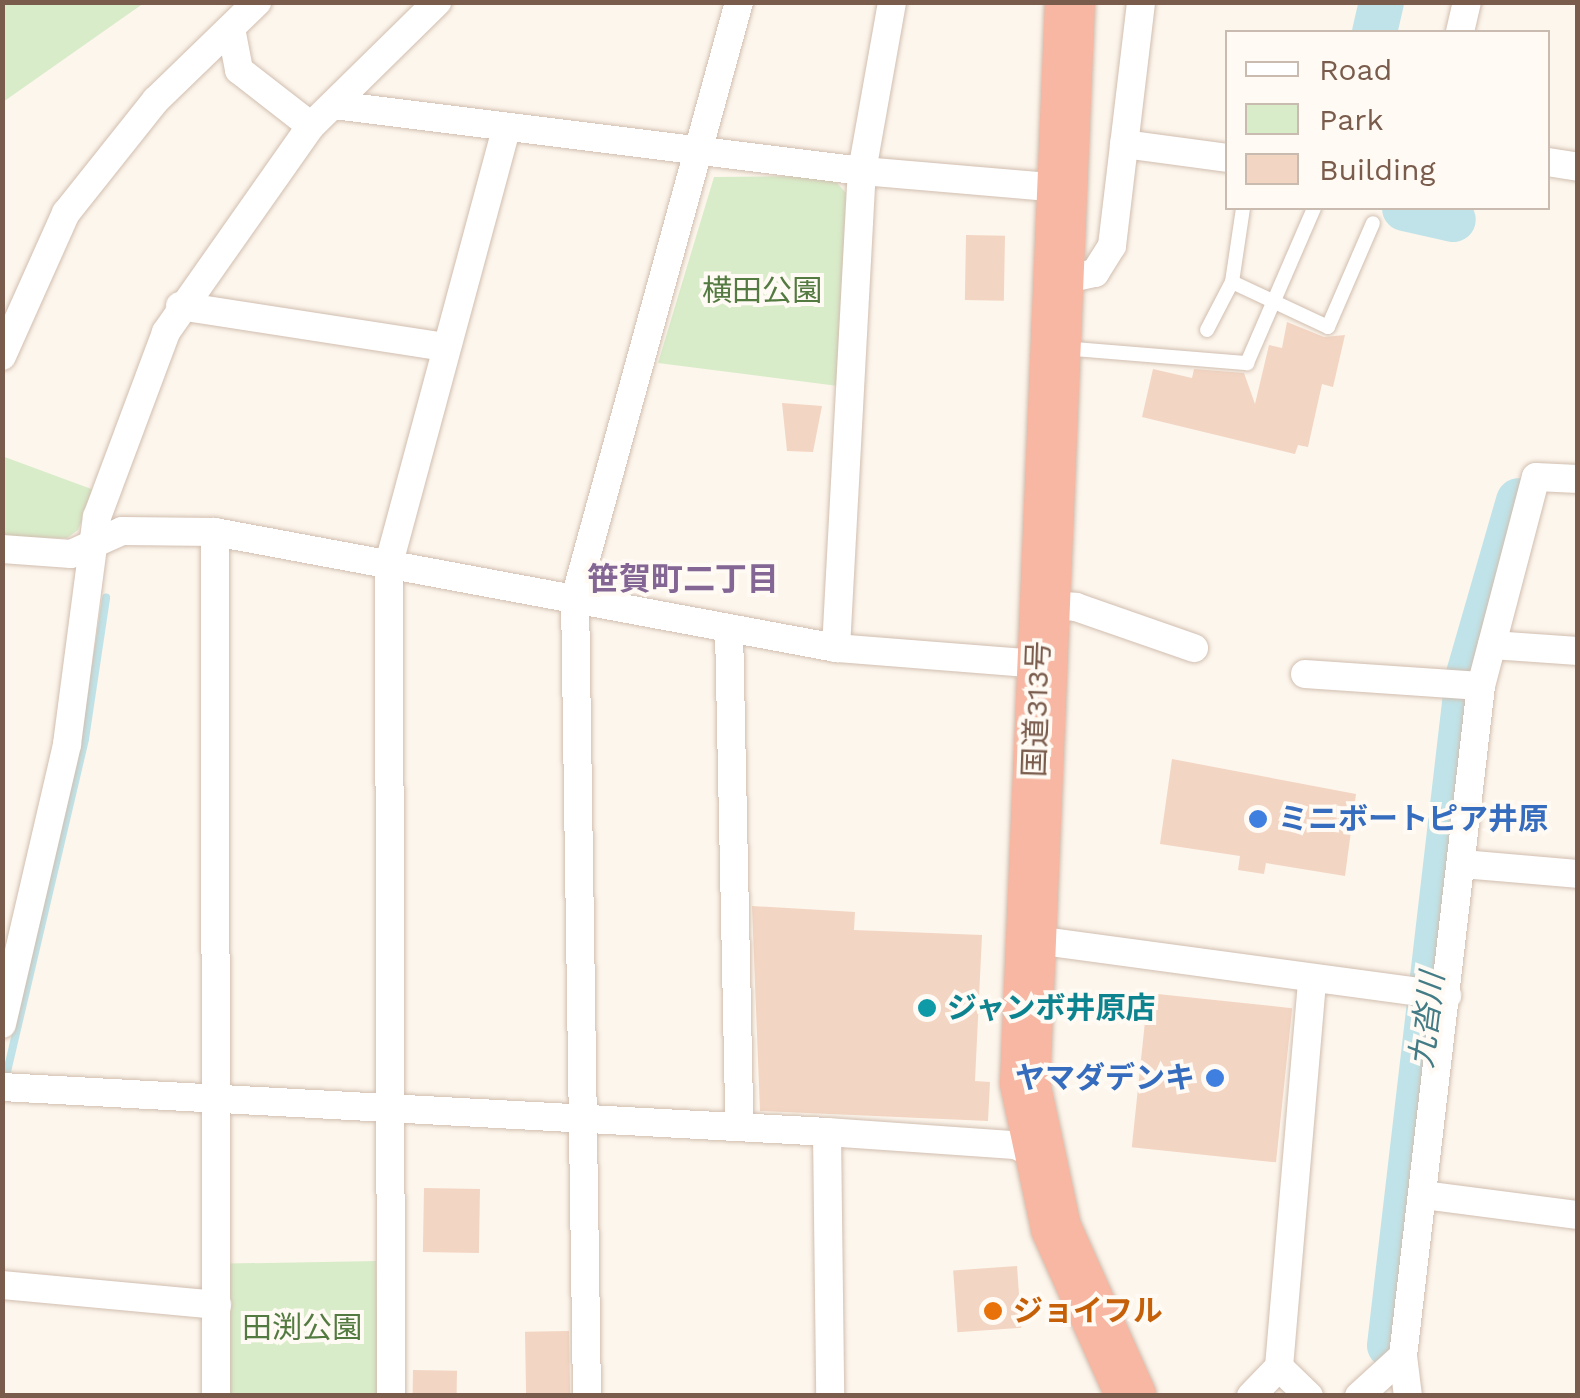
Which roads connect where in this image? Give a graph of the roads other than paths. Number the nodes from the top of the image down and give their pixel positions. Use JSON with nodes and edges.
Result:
{"nodes":[{"id":1,"x":257,"y":2,"type":"edge"},
{"id":2,"x":438,"y":2,"type":"edge"},
{"id":3,"x":739,"y":2,"type":"edge"},
{"id":4,"x":892,"y":2,"type":"edge"},
{"id":5,"x":1070,"y":2,"type":"edge"},
{"id":6,"x":1141,"y":2,"type":"edge"},
{"id":7,"x":1467,"y":2,"type":"edge"},
{"id":8,"x":231,"y":28,"type":"junction"},
{"id":9,"x":1460,"y":30,"type":"edge"},
{"id":10,"x":334,"y":105,"type":"junction"},
{"id":11,"x":311,"y":126,"type":"junction"},
{"id":12,"x":506,"y":129,"type":"junction"},
{"id":13,"x":1124,"y":144,"type":"junction"},
{"id":14,"x":698,"y":150,"type":"junction"},
{"id":15,"x":1225,"y":158,"type":"edge"},
{"id":16,"x":1550,"y":162,"type":"edge"},
{"id":17,"x":1577,"y":166,"type":"edge"},
{"id":18,"x":862,"y":171,"type":"junction"},
{"id":19,"x":1061,"y":188,"type":"junction"},
{"id":20,"x":1243,"y":210,"type":"edge"},
{"id":21,"x":1313,"y":210,"type":"edge"},
{"id":22,"x":1373,"y":224,"type":"dead end"},
{"id":23,"x":1057,"y":281,"type":"junction"},
{"id":24,"x":1232,"y":282,"type":"junction"},
{"id":25,"x":1276,"y":305,"type":"junction"},
{"id":26,"x":180,"y":306,"type":"junction"},
{"id":27,"x":1207,"y":330,"type":"dead end"},
{"id":28,"x":446,"y":347,"type":"junction"},
{"id":29,"x":1055,"y":348,"type":"junction"},
{"id":30,"x":2,"y":356,"type":"edge"},
{"id":31,"x":1578,"y":479,"type":"edge"},
{"id":32,"x":216,"y":532,"type":"junction"},
{"id":33,"x":91,"y":548,"type":"junction"},
{"id":34,"x":2,"y":549,"type":"edge"},
{"id":35,"x":388,"y":563,"type":"junction"},
{"id":36,"x":575,"y":598,"type":"junction"},
{"id":37,"x":1042,"y":606,"type":"junction"},
{"id":38,"x":729,"y":629,"type":"junction"},
{"id":39,"x":1492,"y":645,"type":"junction"},
{"id":40,"x":836,"y":648,"type":"junction"},
{"id":41,"x":1194,"y":648,"type":"dead end"},
{"id":42,"x":1578,"y":651,"type":"edge"},
{"id":43,"x":1039,"y":664,"type":"junction"},
{"id":44,"x":1305,"y":674,"type":"dead end"},
{"id":45,"x":1481,"y":686,"type":"junction"},
{"id":46,"x":1462,"y":864,"type":"junction"},
{"id":47,"x":1578,"y":874,"type":"edge"},
{"id":48,"x":1028,"y":939,"type":"junction"},
{"id":49,"x":1312,"y":980,"type":"junction"},
{"id":50,"x":1434,"y":995,"type":"junction"},
{"id":51,"x":2,"y":1024,"type":"edge"},
{"id":52,"x":2,"y":1087,"type":"edge"},
{"id":53,"x":220,"y":1098,"type":"junction"},
{"id":54,"x":393,"y":1108,"type":"junction"},
{"id":55,"x":583,"y":1118,"type":"junction"},
{"id":56,"x":739,"y":1126,"type":"junction"},
{"id":57,"x":827,"y":1132,"type":"junction"},
{"id":58,"x":1036,"y":1154,"type":"junction"},
{"id":59,"x":1422,"y":1195,"type":"junction"},
{"id":60,"x":1578,"y":1215,"type":"edge"},
{"id":61,"x":2,"y":1285,"type":"edge"},
{"id":62,"x":216,"y":1305,"type":"junction"},
{"id":63,"x":1403,"y":1356,"type":"junction"},
{"id":64,"x":1280,"y":1367,"type":"junction"},
{"id":65,"x":216,"y":1396,"type":"edge"},
{"id":66,"x":391,"y":1396,"type":"edge"},
{"id":67,"x":587,"y":1396,"type":"edge"},
{"id":68,"x":830,"y":1396,"type":"edge"},
{"id":69,"x":1131,"y":1396,"type":"edge"},
{"id":70,"x":1252,"y":1396,"type":"edge"},
{"id":71,"x":1309,"y":1396,"type":"edge"},
{"id":72,"x":1358,"y":1396,"type":"edge"},
{"id":73,"x":1408,"y":1396,"type":"edge"}],
"edges":[{"from":1,"to":8,"type":"street"},
{"from":2,"to":10,"type":"street"},
{"from":3,"to":14,"type":"street"},
{"from":4,"to":18,"type":"street"},
{"from":5,"to":19,"type":"highway","name":"国道313号"},
{"from":6,"to":13,"type":"street"},
{"from":7,"to":9,"type":"street"},
{"from":8,"to":11,"type":"street"},
{"from":8,"to":30,"type":"street"},
{"from":10,"to":11,"type":"street"},
{"from":10,"to":12,"type":"street"},
{"from":11,"to":26,"type":"street"},
{"from":12,"to":14,"type":"street"},
{"from":12,"to":28,"type":"street"},
{"from":13,"to":15,"type":"street"},
{"from":13,"to":23,"type":"street"},
{"from":14,"to":18,"type":"street"},
{"from":14,"to":36,"type":"street"},
{"from":16,"to":17,"type":"street"},
{"from":18,"to":19,"type":"street"},
{"from":18,"to":40,"type":"street"},
{"from":19,"to":23,"type":"highway","name":"国道313号"},
{"from":20,"to":24,"type":"lane"},
{"from":21,"to":25,"type":"lane"},
{"from":22,"to":25,"type":"lane"},
{"from":23,"to":29,"type":"highway","name":"国道313号"},
{"from":24,"to":25,"type":"lane"},
{"from":24,"to":27,"type":"lane"},
{"from":25,"to":29,"type":"lane"},
{"from":26,"to":28,"type":"street"},
{"from":26,"to":33,"type":"street"},
{"from":28,"to":35,"type":"street"},
{"from":29,"to":37,"type":"highway","name":"国道313号"},
{"from":31,"to":39,"type":"street"},
{"from":32,"to":33,"type":"street"},
{"from":32,"to":35,"type":"street"},
{"from":32,"to":53,"type":"street"},
{"from":33,"to":34,"type":"street"},
{"from":33,"to":51,"type":"street"},
{"from":35,"to":36,"type":"street"},
{"from":35,"to":54,"type":"street"},
{"from":36,"to":38,"type":"street"},
{"from":36,"to":55,"type":"street"},
{"from":37,"to":41,"type":"street"},
{"from":37,"to":43,"type":"highway","name":"国道313号"},
{"from":38,"to":40,"type":"street"},
{"from":38,"to":56,"type":"street"},
{"from":39,"to":42,"type":"street"},
{"from":39,"to":45,"type":"street"},
{"from":40,"to":43,"type":"street"},
{"from":43,"to":48,"type":"highway","name":"国道313号"},
{"from":44,"to":45,"type":"street"},
{"from":45,"to":46,"type":"street"},
{"from":46,"to":47,"type":"street"},
{"from":46,"to":50,"type":"street"},
{"from":48,"to":49,"type":"street"},
{"from":48,"to":58,"type":"highway","name":"国道313号"},
{"from":49,"to":50,"type":"street"},
{"from":49,"to":64,"type":"street"},
{"from":50,"to":59,"type":"street"},
{"from":52,"to":53,"type":"street"},
{"from":53,"to":54,"type":"street"},
{"from":53,"to":62,"type":"street"},
{"from":54,"to":55,"type":"street"},
{"from":54,"to":66,"type":"street"},
{"from":55,"to":56,"type":"street"},
{"from":55,"to":67,"type":"street"},
{"from":56,"to":57,"type":"street"},
{"from":57,"to":58,"type":"street"},
{"from":57,"to":68,"type":"street"},
{"from":58,"to":69,"type":"highway","name":"国道313号"},
{"from":59,"to":60,"type":"street"},
{"from":59,"to":63,"type":"street"},
{"from":61,"to":62,"type":"street"},
{"from":62,"to":65,"type":"street"},
{"from":63,"to":72,"type":"street"},
{"from":63,"to":73,"type":"street"},
{"from":64,"to":70,"type":"street"},
{"from":64,"to":71,"type":"street"}]}
